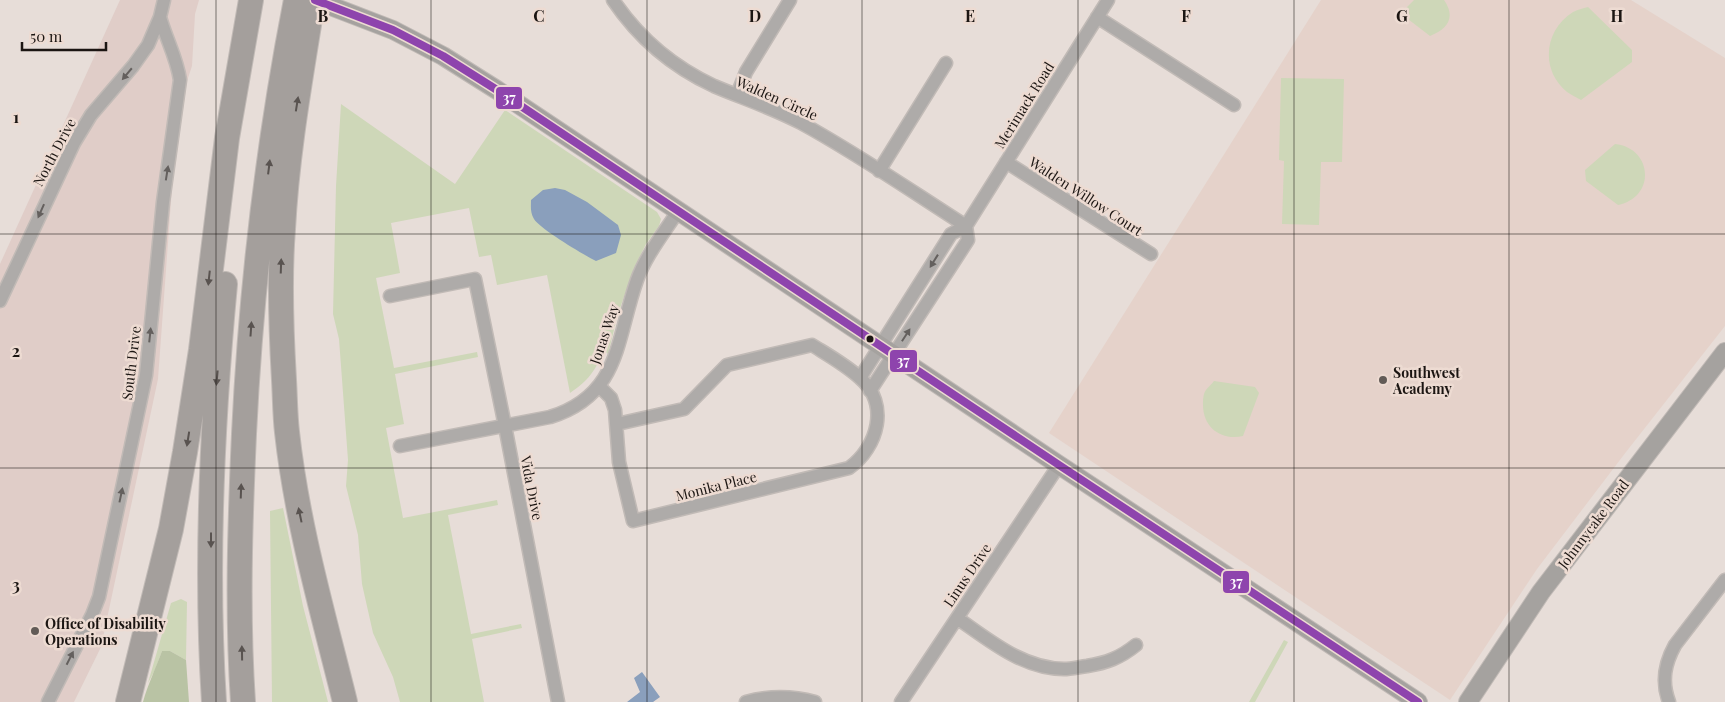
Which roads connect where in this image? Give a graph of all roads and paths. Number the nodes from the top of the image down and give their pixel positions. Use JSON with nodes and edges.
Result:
{"nodes":[{"id":1,"x":164,"y":0,"type":"edge"},
{"id":2,"x":266,"y":0,"type":"edge"},
{"id":3,"x":296,"y":0,"type":"edge"},
{"id":4,"x":314,"y":0,"type":"edge"},
{"id":5,"x":614,"y":0,"type":"edge"},
{"id":6,"x":790,"y":0,"type":"edge"},
{"id":7,"x":1108,"y":0,"type":"edge"},
{"id":8,"x":253,"y":16,"type":"edge"},
{"id":9,"x":160,"y":17,"type":"junction"},
{"id":10,"x":1097,"y":17,"type":"junction"},
{"id":11,"x":298,"y":35,"type":"junction"},
{"id":12,"x":946,"y":63,"type":"dead end"},
{"id":13,"x":737,"y":95,"type":"junction"},
{"id":14,"x":1234,"y":105,"type":"dead end"},
{"id":15,"x":1006,"y":162,"type":"junction"},
{"id":16,"x":879,"y":171,"type":"junction"},
{"id":17,"x":678,"y":211,"type":"junction"},
{"id":18,"x":966,"y":226,"type":"junction"},
{"id":19,"x":1150,"y":254,"type":"dead end"},
{"id":20,"x":390,"y":296,"type":"dead end"},
{"id":21,"x":0,"y":301,"type":"edge"},
{"id":22,"x":887,"y":350,"type":"junction"},
{"id":23,"x":1725,"y":352,"type":"edge"},
{"id":24,"x":865,"y":384,"type":"junction"},
{"id":25,"x":599,"y":386,"type":"junction"},
{"id":26,"x":617,"y":424,"type":"junction"},
{"id":27,"x":505,"y":426,"type":"junction"},
{"id":28,"x":400,"y":446,"type":"dead end"},
{"id":29,"x":1059,"y":466,"type":"junction"},
{"id":30,"x":310,"y":562,"type":"junction"},
{"id":31,"x":159,"y":578,"type":"junction"},
{"id":32,"x":1725,"y":580,"type":"edge"},
{"id":33,"x":957,"y":618,"type":"junction"},
{"id":34,"x":1136,"y":645,"type":"dead end"},
{"id":35,"x":48,"y":702,"type":"edge"},
{"id":36,"x":118,"y":702,"type":"edge"},
{"id":37,"x":128,"y":702,"type":"edge"},
{"id":38,"x":214,"y":702,"type":"edge"},
{"id":39,"x":243,"y":702,"type":"edge"},
{"id":40,"x":345,"y":702,"type":"edge"},
{"id":41,"x":353,"y":702,"type":"edge"},
{"id":42,"x":558,"y":702,"type":"edge"},
{"id":43,"x":746,"y":702,"type":"edge"},
{"id":44,"x":815,"y":702,"type":"edge"},
{"id":45,"x":901,"y":702,"type":"edge"},
{"id":46,"x":1418,"y":702,"type":"edge"},
{"id":47,"x":1468,"y":702,"type":"edge"},
{"id":48,"x":1669,"y":702,"type":"edge"}],
"edges":[{"from":1,"to":9,"type":"street","name":"North Drive"},
{"from":2,"to":8,"type":"highway"},
{"from":3,"to":11,"type":"highway"},
{"from":4,"to":11,"type":"highway"},
{"from":4,"to":17,"type":"main road"},
{"from":5,"to":13,"type":"street","name":"Walden Circle"},
{"from":6,"to":13,"type":"street"},
{"from":7,"to":10,"type":"street","name":"Merimack Road"},
{"from":8,"to":31,"type":"highway","one_way":true},
{"from":8,"to":38,"type":"highway","one_way":true},
{"from":9,"to":21,"type":"street","name":"North Drive","one_way":true},
{"from":35,"to":9,"type":"street","name":"South Drive","one_way":true},
{"from":10,"to":14,"type":"street"},
{"from":10,"to":15,"type":"street","name":"Merimack Road"},
{"from":30,"to":11,"type":"highway","one_way":true},
{"from":39,"to":11,"type":"highway","one_way":true},
{"from":12,"to":16,"type":"street"},
{"from":13,"to":16,"type":"street","name":"Walden Circle"},
{"from":15,"to":18,"type":"street","name":"Merimack Road"},
{"from":15,"to":19,"type":"street","name":"Walden Willow Court"},
{"from":16,"to":18,"type":"street","name":"Walden Circle"},
{"from":17,"to":22,"type":"main road"},
{"from":17,"to":25,"type":"street","name":"Jonas Way"},
{"from":18,"to":22,"type":"street","name":"Merimack Road","one_way":true},
{"from":22,"to":18,"type":"street","name":"Merimack Road","one_way":true},
{"from":20,"to":27,"type":"street","name":"Vida Drive"},
{"from":22,"to":24,"type":"street","name":"Merimack Road"},
{"from":22,"to":29,"type":"main road"},
{"from":23,"to":47,"type":"main road","name":"Johnnycake Road"},
{"from":24,"to":26,"type":"street"},
{"from":24,"to":26,"type":"street","name":"Monika Place"},
{"from":25,"to":26,"type":"street","name":"Monika Place"},
{"from":25,"to":27,"type":"street","name":"Jonas Way"},
{"from":27,"to":28,"type":"street","name":"Jonas Way"},
{"from":27,"to":42,"type":"street","name":"Vida Drive"},
{"from":29,"to":33,"type":"street","name":"Linus Drive"},
{"from":29,"to":46,"type":"main road"},
{"from":30,"to":40,"type":"highway"},
{"from":30,"to":41,"type":"highway"},
{"from":31,"to":36,"type":"highway"},
{"from":31,"to":37,"type":"highway"},
{"from":32,"to":48,"type":"street"},
{"from":33,"to":34,"type":"street"},
{"from":33,"to":45,"type":"street","name":"Linus Drive"},
{"from":43,"to":44,"type":"street"}]}
